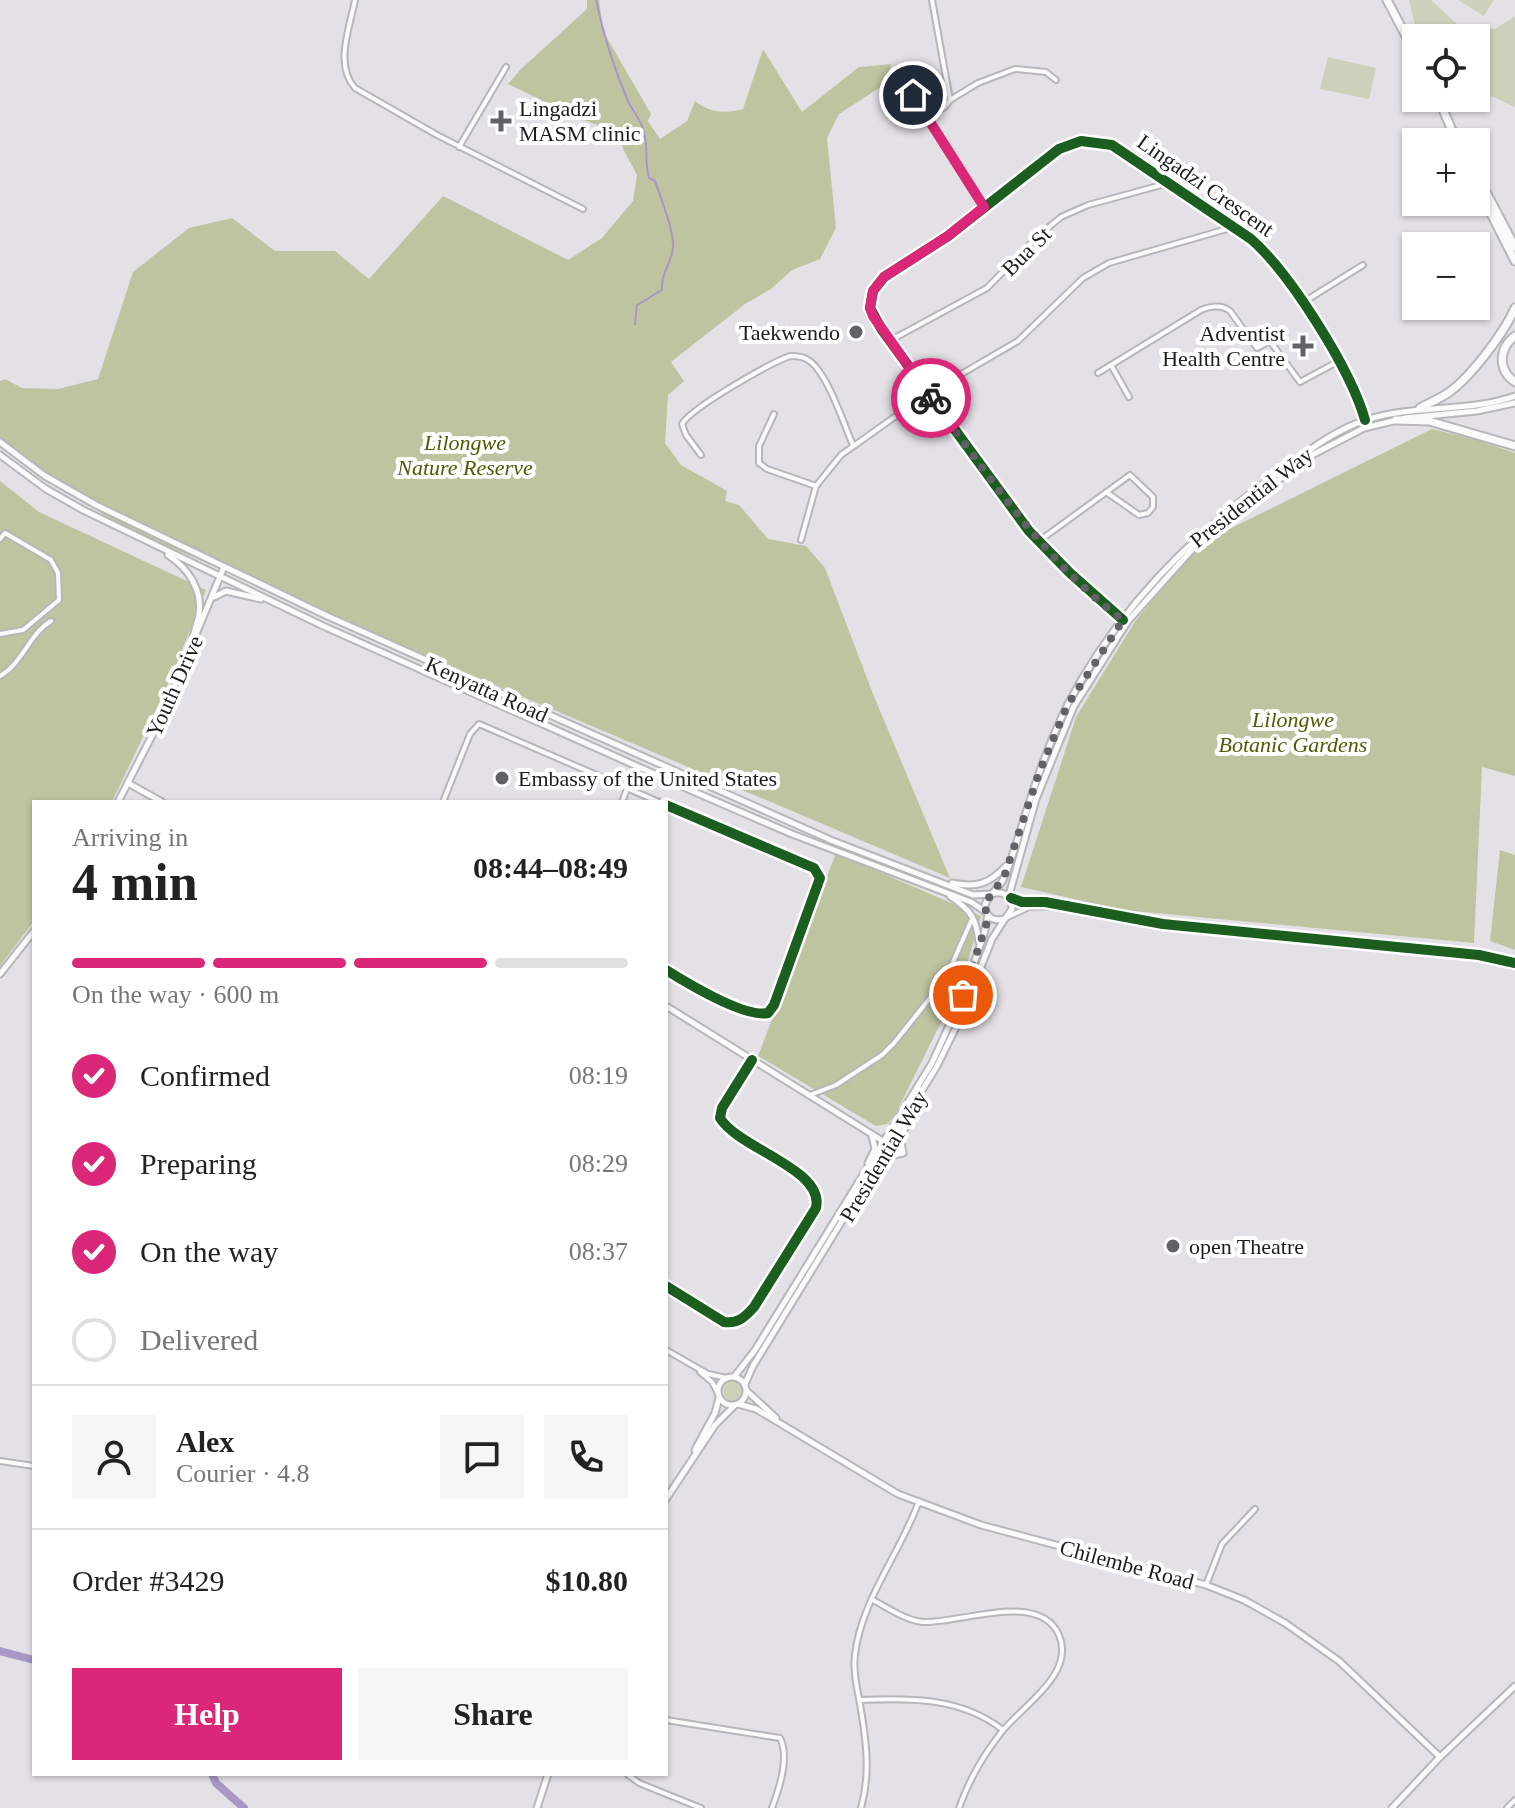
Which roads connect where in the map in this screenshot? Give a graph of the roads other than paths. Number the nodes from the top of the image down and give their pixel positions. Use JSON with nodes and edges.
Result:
{"nodes":[{"id":1,"x":355,"y":0,"type":"edge"},
{"id":2,"x":932,"y":0,"type":"edge"},
{"id":3,"x":1387,"y":0,"type":"edge"},
{"id":4,"x":1402,"y":28,"type":"edge"},
{"id":5,"x":506,"y":67,"type":"dead end"},
{"id":6,"x":1056,"y":80,"type":"dead end"},
{"id":7,"x":913,"y":95,"type":"dead end"},
{"id":8,"x":950,"y":100,"type":"junction"},
{"id":9,"x":927,"y":116,"type":"junction"},
{"id":10,"x":459,"y":147,"type":"junction"},
{"id":11,"x":1169,"y":182,"type":"junction"},
{"id":12,"x":1490,"y":199,"type":"edge"},
{"id":13,"x":984,"y":207,"type":"junction"},
{"id":14,"x":583,"y":209,"type":"dead end"},
{"id":15,"x":1490,"y":212,"type":"edge"},
{"id":16,"x":1503,"y":224,"type":"junction"},
{"id":17,"x":1234,"y":227,"type":"junction"},
{"id":18,"x":1515,"y":238,"type":"edge"},
{"id":19,"x":1515,"y":247,"type":"edge"},
{"id":20,"x":1515,"y":261,"type":"edge"},
{"id":21,"x":1363,"y":265,"type":"dead end"},
{"id":22,"x":1302,"y":303,"type":"junction"},
{"id":23,"x":1515,"y":308,"type":"edge"},
{"id":24,"x":1515,"y":336,"type":"edge"},
{"id":25,"x":891,"y":340,"type":"junction"},
{"id":26,"x":1339,"y":361,"type":"junction"},
{"id":27,"x":1111,"y":365,"type":"junction"},
{"id":28,"x":1098,"y":373,"type":"dead end"},
{"id":29,"x":1515,"y":382,"type":"edge"},
{"id":30,"x":927,"y":394,"type":"junction"},
{"id":31,"x":1515,"y":396,"type":"edge"},
{"id":32,"x":1129,"y":397,"type":"dead end"},
{"id":33,"x":1515,"y":403,"type":"edge"},
{"id":34,"x":1420,"y":408,"type":"junction"},
{"id":35,"x":774,"y":414,"type":"dead end"},
{"id":36,"x":1365,"y":420,"type":"junction"},
{"id":37,"x":1396,"y":420,"type":"junction"},
{"id":38,"x":0,"y":442,"type":"edge"},
{"id":39,"x":853,"y":445,"type":"junction"},
{"id":40,"x":1515,"y":446,"type":"edge"},
{"id":41,"x":0,"y":455,"type":"edge"},
{"id":42,"x":701,"y":455,"type":"dead end"},
{"id":43,"x":816,"y":486,"type":"junction"},
{"id":44,"x":1106,"y":492,"type":"junction"},
{"id":45,"x":0,"y":539,"type":"edge"},
{"id":46,"x":801,"y":540,"type":"dead end"},
{"id":47,"x":1039,"y":541,"type":"junction"},
{"id":48,"x":151,"y":545,"type":"junction"},
{"id":49,"x":224,"y":567,"type":"junction"},
{"id":50,"x":220,"y":578,"type":"junction"},
{"id":51,"x":212,"y":599,"type":"junction"},
{"id":52,"x":270,"y":600,"type":"junction"},
{"id":53,"x":1123,"y":620,"type":"junction"},
{"id":54,"x":51,"y":621,"type":"dead end"},
{"id":55,"x":0,"y":634,"type":"edge"},
{"id":56,"x":191,"y":649,"type":"junction"},
{"id":57,"x":0,"y":676,"type":"edge"},
{"id":58,"x":128,"y":783,"type":"junction"},
{"id":59,"x":628,"y":788,"type":"junction"},
{"id":60,"x":119,"y":800,"type":"edge"},
{"id":61,"x":158,"y":800,"type":"edge"},
{"id":62,"x":444,"y":800,"type":"edge"},
{"id":63,"x":623,"y":800,"type":"edge"},
{"id":64,"x":655,"y":800,"type":"edge"},
{"id":65,"x":668,"y":806,"type":"edge"},
{"id":66,"x":1009,"y":862,"type":"junction"},
{"id":67,"x":939,"y":881,"type":"junction"},
{"id":68,"x":945,"y":892,"type":"junction"},
{"id":69,"x":993,"y":894,"type":"junction"},
{"id":70,"x":1010,"y":897,"type":"junction"},
{"id":71,"x":1055,"y":906,"type":"junction"},
{"id":72,"x":987,"y":913,"type":"junction"},
{"id":73,"x":973,"y":918,"type":"junction"},
{"id":74,"x":1006,"y":918,"type":"junction"},
{"id":75,"x":32,"y":934,"type":"edge"},
{"id":76,"x":979,"y":947,"type":"junction"},
{"id":77,"x":1515,"y":963,"type":"edge"},
{"id":78,"x":668,"y":971,"type":"edge"},
{"id":79,"x":0,"y":974,"type":"edge"},
{"id":80,"x":668,"y":1007,"type":"edge"},
{"id":81,"x":752,"y":1060,"type":"junction"},
{"id":82,"x":928,"y":1083,"type":"junction"},
{"id":83,"x":808,"y":1095,"type":"junction"},
{"id":84,"x":819,"y":1102,"type":"junction"},
{"id":85,"x":895,"y":1124,"type":"junction"},
{"id":86,"x":861,"y":1127,"type":"junction"},
{"id":87,"x":887,"y":1144,"type":"junction"},
{"id":88,"x":884,"y":1157,"type":"junction"},
{"id":89,"x":847,"y":1203,"type":"junction"},
{"id":90,"x":668,"y":1287,"type":"edge"},
{"id":91,"x":672,"y":1289,"type":"dead end"},
{"id":92,"x":687,"y":1299,"type":"tunnel mouth"},
{"id":93,"x":668,"y":1351,"type":"edge"},
{"id":94,"x":692,"y":1366,"type":"junction"},
{"id":95,"x":730,"y":1378,"type":"junction"},
{"id":96,"x":746,"y":1388,"type":"junction"},
{"id":97,"x":719,"y":1395,"type":"junction"},
{"id":98,"x":736,"y":1405,"type":"junction"},
{"id":99,"x":783,"y":1424,"type":"junction"},
{"id":100,"x":0,"y":1461,"type":"edge"},
{"id":101,"x":689,"y":1462,"type":"junction"},
{"id":102,"x":32,"y":1466,"type":"edge"},
{"id":103,"x":668,"y":1496,"type":"edge"},
{"id":104,"x":919,"y":1501,"type":"junction"},
{"id":105,"x":1255,"y":1509,"type":"dead end"},
{"id":106,"x":1206,"y":1585,"type":"junction"},
{"id":107,"x":873,"y":1600,"type":"junction"},
{"id":108,"x":1515,"y":1686,"type":"edge"},
{"id":109,"x":859,"y":1700,"type":"junction"},
{"id":110,"x":668,"y":1720,"type":"edge"},
{"id":111,"x":1003,"y":1730,"type":"junction"},
{"id":112,"x":1440,"y":1757,"type":"junction"},
{"id":113,"x":547,"y":1776,"type":"edge"},
{"id":114,"x":630,"y":1776,"type":"edge"},
{"id":115,"x":1515,"y":1800,"type":"edge"},
{"id":116,"x":538,"y":1806,"type":"edge"},
{"id":117,"x":701,"y":1808,"type":"edge"},
{"id":118,"x":772,"y":1808,"type":"edge"},
{"id":119,"x":861,"y":1808,"type":"edge"},
{"id":120,"x":959,"y":1808,"type":"edge"},
{"id":121,"x":1392,"y":1808,"type":"edge"},
{"id":122,"x":1507,"y":1808,"type":"edge"}],
"edges":[{"from":1,"to":10,"type":"street"},
{"from":2,"to":8,"type":"street"},
{"from":3,"to":4,"type":"highway"},
{"from":5,"to":10,"type":"street"},
{"from":6,"to":8,"type":"street"},
{"from":7,"to":9,"type":"street"},
{"from":8,"to":9,"type":"street"},
{"from":9,"to":13,"type":"street"},
{"from":10,"to":14,"type":"street"},
{"from":11,"to":13,"type":"street","name":"Lingadzi Crescent"},
{"from":11,"to":17,"type":"street","name":"Lingadzi Crescent"},
{"from":11,"to":25,"type":"street","name":"Bua St"},
{"from":12,"to":16,"type":"highway"},
{"from":13,"to":25,"type":"street","name":"Lingadzi Crescent"},
{"from":15,"to":20,"type":"highway"},
{"from":16,"to":18,"type":"highway"},
{"from":16,"to":19,"type":"highway"},
{"from":17,"to":22,"type":"street","name":"Lingadzi Crescent"},
{"from":17,"to":30,"type":"street"},
{"from":21,"to":22,"type":"street"},
{"from":22,"to":26,"type":"street","name":"Lingadzi Crescent"},
{"from":23,"to":34,"type":"highway"},
{"from":24,"to":29,"type":"highway"},
{"from":25,"to":30,"type":"street","name":"Lingadzi Crescent"},
{"from":26,"to":27,"type":"street"},
{"from":26,"to":36,"type":"street","name":"Lingadzi Crescent"},
{"from":27,"to":28,"type":"street"},
{"from":27,"to":32,"type":"street"},
{"from":30,"to":39,"type":"street"},
{"from":30,"to":47,"type":"street","name":"Lingadzi Crescent"},
{"from":31,"to":34,"type":"main road","name":"Presidential Way"},
{"from":33,"to":37,"type":"main road","name":"Presidential Way"},
{"from":34,"to":36,"type":"main road","name":"Presidential Way"},
{"from":35,"to":43,"type":"street"},
{"from":36,"to":53,"type":"main road","name":"Presidential Way"},
{"from":37,"to":40,"type":"highway"},
{"from":37,"to":70,"type":"main road","name":"Presidential Way"},
{"from":38,"to":49,"type":"main road","name":"Kenyatta Road"},
{"from":39,"to":42,"type":"street"},
{"from":39,"to":43,"type":"street"},
{"from":41,"to":48,"type":"main road","name":"Kenyatta Road"},
{"from":43,"to":46,"type":"street"},
{"from":44,"to":44,"type":"street"},
{"from":44,"to":47,"type":"street"},
{"from":45,"to":55,"type":"street"},
{"from":47,"to":53,"type":"street","name":"Lingadzi Crescent"},
{"from":48,"to":50,"type":"main road","name":"Kenyatta Road"},
{"from":48,"to":56,"type":"main road"},
{"from":49,"to":50,"type":"main road","name":"Youth Drive"},
{"from":49,"to":67,"type":"main road","name":"Kenyatta Road"},
{"from":50,"to":51,"type":"main road","name":"Youth Drive"},
{"from":50,"to":52,"type":"main road","name":"Kenyatta Road"},
{"from":51,"to":52,"type":"main road"},
{"from":51,"to":56,"type":"main road","name":"Youth Drive"},
{"from":52,"to":68,"type":"main road","name":"Kenyatta Road"},
{"from":53,"to":66,"type":"main road","name":"Presidential Way"},
{"from":54,"to":57,"type":"street"},
{"from":56,"to":58,"type":"main road","name":"Youth Drive"},
{"from":58,"to":60,"type":"main road","name":"Youth Drive"},
{"from":58,"to":61,"type":"main road"},
{"from":59,"to":62,"type":"street"},
{"from":59,"to":63,"type":"street"},
{"from":59,"to":64,"type":"street"},
{"from":65,"to":78,"type":"street"},
{"from":66,"to":67,"type":"main road"},
{"from":66,"to":69,"type":"main road","name":"Presidential Way"},
{"from":67,"to":69,"type":"main road","name":"Kenyatta Road"},
{"from":68,"to":72,"type":"main road","name":"Kenyatta Road"},
{"from":68,"to":73,"type":"main road"},
{"from":69,"to":70,"type":"main road"},
{"from":69,"to":72,"type":"main road","name":"Presidential Way"},
{"from":70,"to":71,"type":"street"},
{"from":70,"to":74,"type":"main road","name":"Presidential Way"},
{"from":71,"to":74,"type":"street"},
{"from":71,"to":77,"type":"street"},
{"from":72,"to":74,"type":"main road"},
{"from":72,"to":76,"type":"main road","name":"Presidential Way"},
{"from":73,"to":76,"type":"main road"},
{"from":73,"to":83,"type":"street"},
{"from":74,"to":82,"type":"main road","name":"Presidential Way"},
{"from":75,"to":79,"type":"main road"},
{"from":76,"to":85,"type":"main road","name":"Presidential Way"},
{"from":80,"to":81,"type":"main road"},
{"from":81,"to":83,"type":"main road"},
{"from":81,"to":92,"type":"street"},
{"from":82,"to":87,"type":"main road","name":"Presidential Way"},
{"from":82,"to":88,"type":"main road"},
{"from":83,"to":84,"type":"main road"},
{"from":84,"to":85,"type":"main road"},
{"from":84,"to":86,"type":"main road"},
{"from":85,"to":87,"type":"main road","name":"Presidential Way"},
{"from":86,"to":87,"type":"main road"},
{"from":86,"to":89,"type":"main road"},
{"from":87,"to":88,"type":"main road","name":"Presidential Way"},
{"from":87,"to":89,"type":"main road","name":"Presidential Way"},
{"from":88,"to":96,"type":"main road","name":"Presidential Way"},
{"from":89,"to":95,"type":"main road","name":"Presidential Way"},
{"from":90,"to":91,"type":"street"},
{"from":93,"to":94,"type":"street"},
{"from":94,"to":95,"type":"street"},
{"from":94,"to":97,"type":"street"},
{"from":95,"to":96,"type":"main road"},
{"from":95,"to":97,"type":"main road"},
{"from":96,"to":98,"type":"main road"},
{"from":96,"to":99,"type":"main road"},
{"from":97,"to":98,"type":"main road"},
{"from":97,"to":101,"type":"main road"},
{"from":98,"to":99,"type":"main road"},
{"from":98,"to":101,"type":"main road"},
{"from":99,"to":104,"type":"main road","name":"Chilembe Road"},
{"from":100,"to":102,"type":"street"},
{"from":101,"to":103,"type":"main road"},
{"from":104,"to":106,"type":"main road","name":"Chilembe Road"},
{"from":104,"to":107,"type":"street"},
{"from":105,"to":106,"type":"street"},
{"from":106,"to":112,"type":"main road","name":"Chilembe Road"},
{"from":107,"to":109,"type":"street"},
{"from":107,"to":111,"type":"street"},
{"from":108,"to":112,"type":"main road"},
{"from":109,"to":111,"type":"street"},
{"from":109,"to":119,"type":"street"},
{"from":110,"to":118,"type":"street"},
{"from":111,"to":120,"type":"street"},
{"from":112,"to":121,"type":"main road"},
{"from":113,"to":116,"type":"main road"},
{"from":114,"to":117,"type":"street"},
{"from":115,"to":122,"type":"street"}]}
